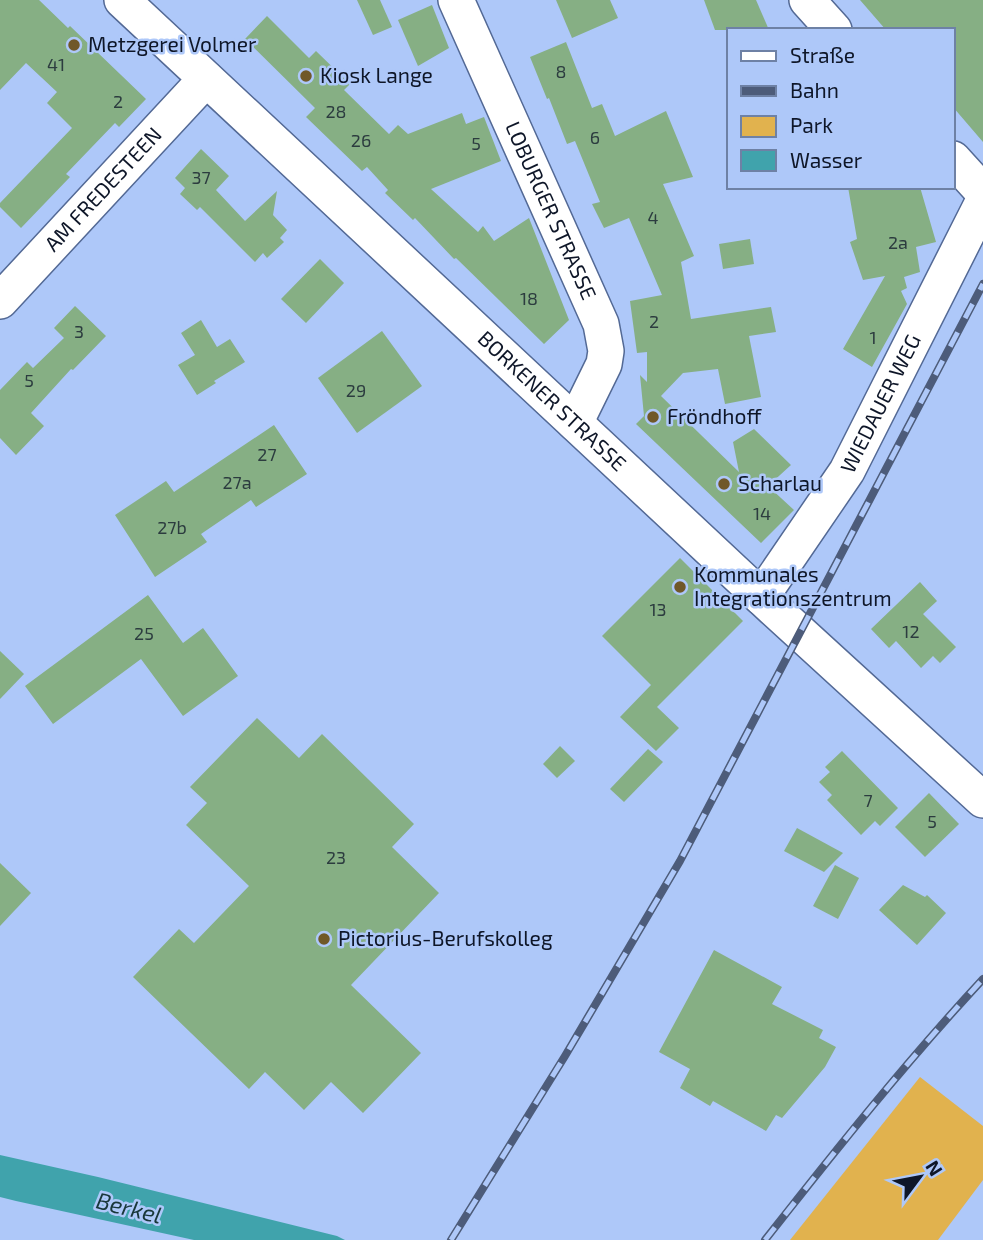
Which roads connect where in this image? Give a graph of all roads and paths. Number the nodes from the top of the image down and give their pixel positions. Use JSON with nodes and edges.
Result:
{"nodes":[{"id":1,"x":122,"y":0,"type":"edge"},
{"id":2,"x":456,"y":0,"type":"edge"},
{"id":3,"x":807,"y":0,"type":"edge"},
{"id":4,"x":832,"y":28,"type":"edge"},
{"id":5,"x":206,"y":79,"type":"junction"},
{"id":6,"x":955,"y":161,"type":"edge"},
{"id":7,"x":983,"y":192,"type":"edge"},
{"id":8,"x":983,"y":202,"type":"edge"},
{"id":9,"x":0,"y":301,"type":"edge"},
{"id":10,"x":575,"y":423,"type":"junction"},
{"id":11,"x":761,"y":597,"type":"junction"},
{"id":12,"x":983,"y":800,"type":"edge"}],
"edges":[{"from":1,"to":5,"type":"street","name":"BORKENER STRASSE"},
{"from":2,"to":10,"type":"street","name":"LOBURGER STRASSE"},
{"from":3,"to":4,"type":"street"},
{"from":5,"to":9,"type":"street","name":"AM FREDESTEEN"},
{"from":5,"to":10,"type":"street","name":"BORKENER STRASSE"},
{"from":6,"to":7,"type":"street"},
{"from":8,"to":11,"type":"street","name":"WIEDAUER WEG"},
{"from":10,"to":11,"type":"street","name":"BORKENER STRASSE"},
{"from":11,"to":12,"type":"street","name":"BORKENER STRASSE"}]}
